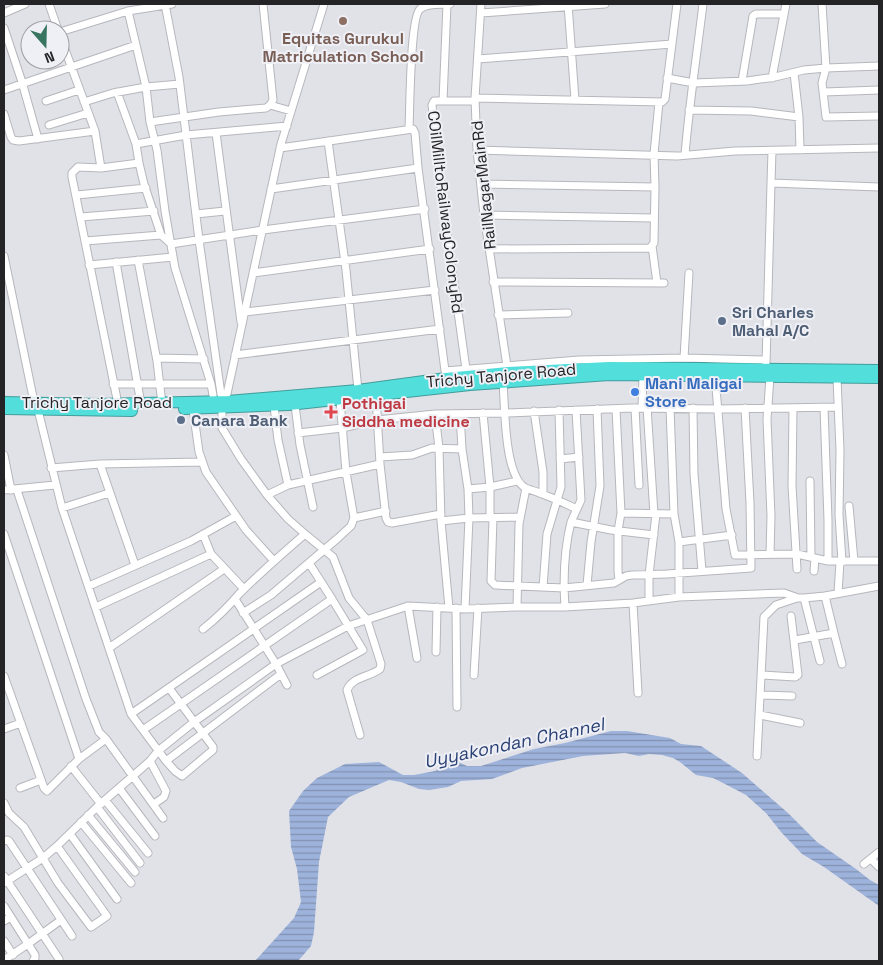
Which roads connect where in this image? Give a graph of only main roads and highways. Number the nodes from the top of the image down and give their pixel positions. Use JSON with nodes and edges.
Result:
{"nodes":[{"id":1,"x":768,"y":369,"type":"junction"},
{"id":2,"x":879,"y":370,"type":"edge"},
{"id":3,"x":879,"y":378,"type":"edge"},
{"id":4,"x":4,"y":400,"type":"edge"},
{"id":5,"x":221,"y":404,"type":"junction"},
{"id":6,"x":36,"y":406,"type":"junction"},
{"id":7,"x":4,"y":409,"type":"edge"}],
"edges":[{"from":1,"to":2,"type":"highway","name":"Trichy Tanjore Road"},
{"from":1,"to":3,"type":"highway","name":"Trichy Tanjore Road"},
{"from":1,"to":5,"type":"highway","name":"Trichy Tanjore Road"},
{"from":1,"to":5,"type":"highway","name":"Trichy Tanjore Road"},
{"from":4,"to":6,"type":"highway","name":"Trichy Tanjore Road"},
{"from":5,"to":6,"type":"highway","name":"Trichy Tanjore Road"},
{"from":5,"to":6,"type":"highway","name":"Trichy Tanjore Road"},
{"from":6,"to":7,"type":"highway","name":"Trichy Tanjore Road"}]}
